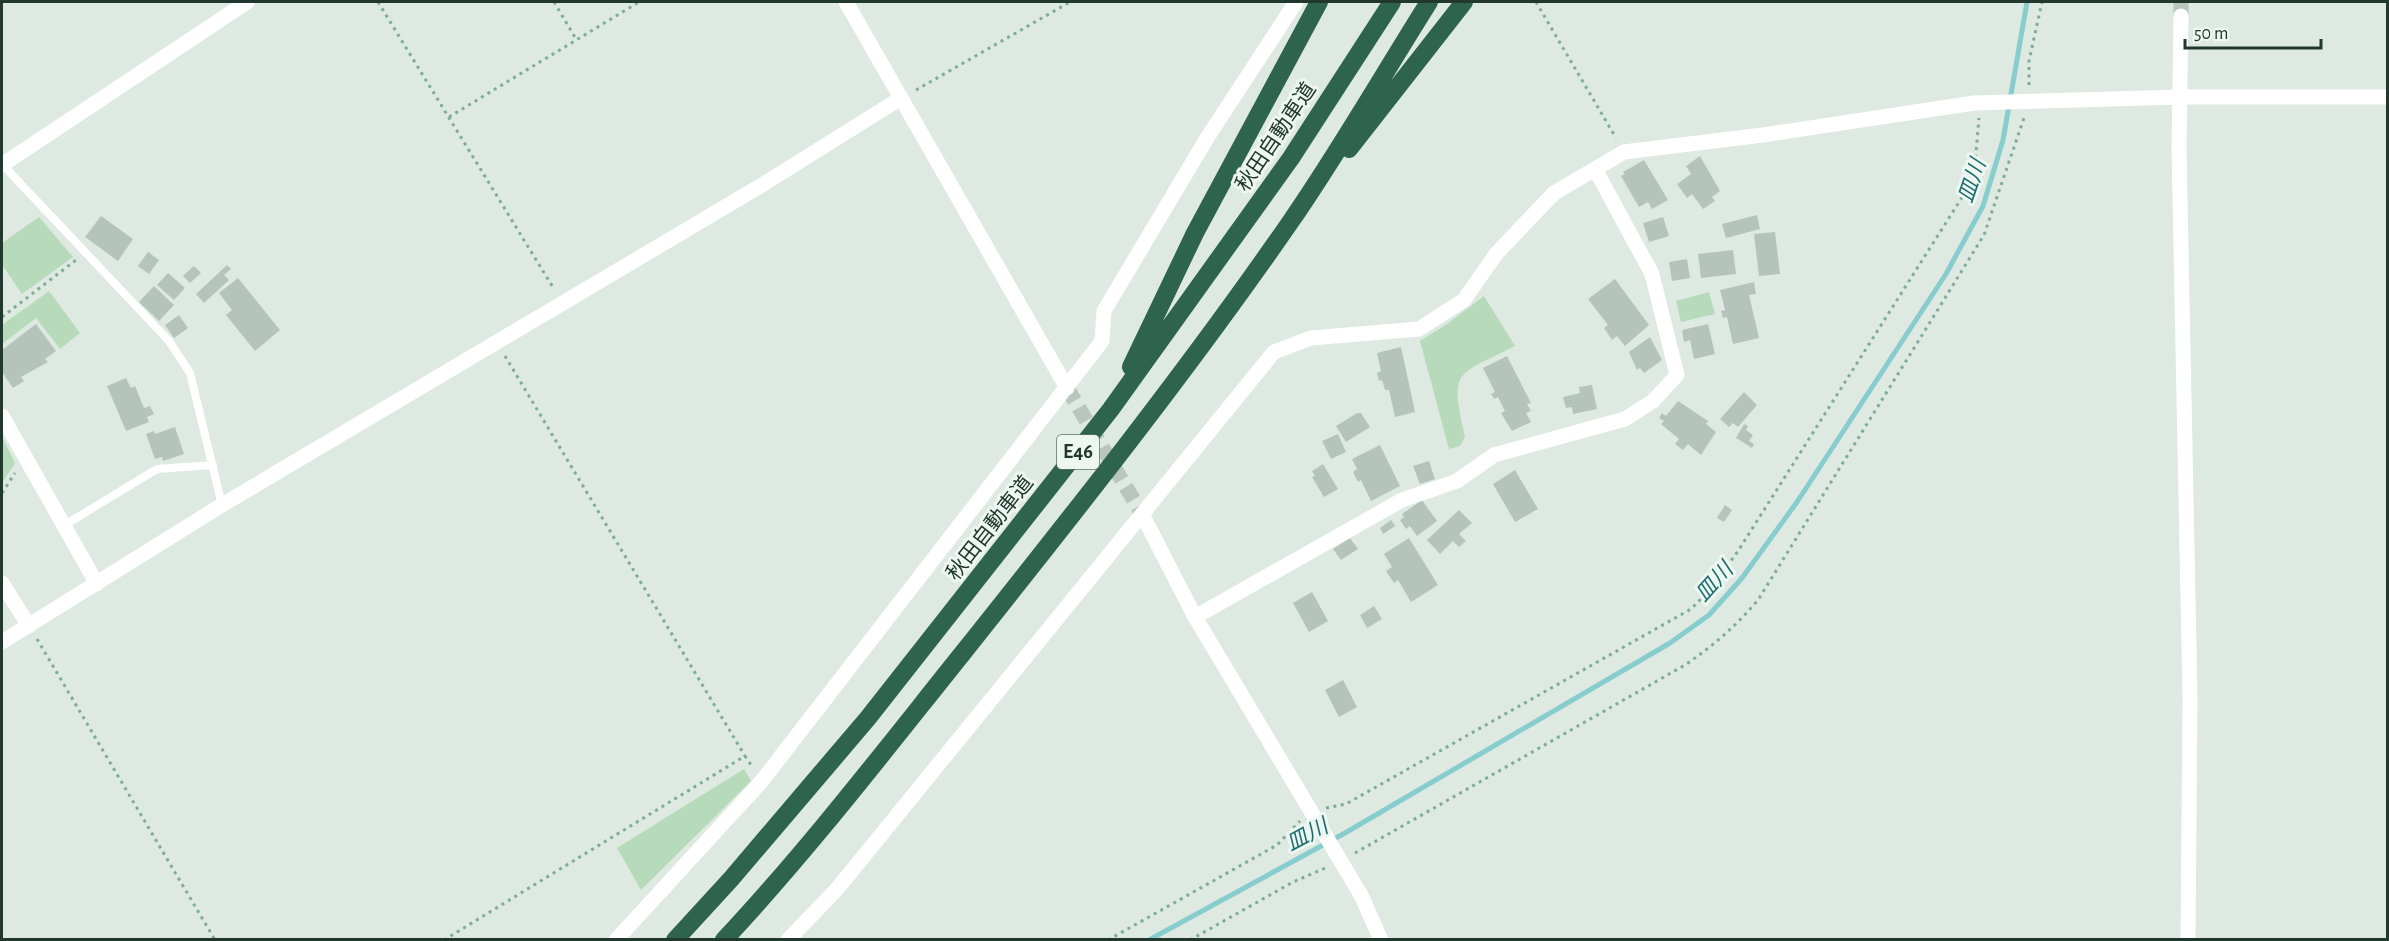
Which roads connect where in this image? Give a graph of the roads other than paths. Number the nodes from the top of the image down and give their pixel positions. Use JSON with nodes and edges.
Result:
{"nodes":[{"id":1,"x":248,"y":2,"type":"edge"},
{"id":2,"x":846,"y":2,"type":"edge"},
{"id":3,"x":1296,"y":2,"type":"edge"},
{"id":4,"x":1319,"y":2,"type":"edge"},
{"id":5,"x":1392,"y":2,"type":"edge"},
{"id":6,"x":1429,"y":2,"type":"edge"},
{"id":7,"x":1464,"y":2,"type":"edge"},
{"id":8,"x":2181,"y":16,"type":"tunnel mouth"},
{"id":9,"x":2181,"y":97,"type":"junction"},
{"id":10,"x":2388,"y":97,"type":"edge"},
{"id":11,"x":901,"y":98,"type":"junction"},
{"id":12,"x":2,"y":164,"type":"edge"},
{"id":13,"x":1594,"y":169,"type":"junction"},
{"id":14,"x":1292,"y":220,"type":"junction"},
{"id":15,"x":1067,"y":388,"type":"junction"},
{"id":16,"x":1111,"y":409,"type":"junction"},
{"id":17,"x":2,"y":416,"type":"edge"},
{"id":18,"x":213,"y":465,"type":"junction"},
{"id":19,"x":222,"y":506,"type":"junction"},
{"id":20,"x":1142,"y":514,"type":"junction"},
{"id":21,"x":63,"y":526,"type":"junction"},
{"id":22,"x":2,"y":583,"type":"edge"},
{"id":23,"x":97,"y":584,"type":"junction"},
{"id":24,"x":1195,"y":617,"type":"junction"},
{"id":25,"x":29,"y":626,"type":"junction"},
{"id":26,"x":2,"y":642,"type":"edge"},
{"id":27,"x":616,"y":939,"type":"edge"},
{"id":28,"x":675,"y":939,"type":"edge"},
{"id":29,"x":724,"y":939,"type":"edge"},
{"id":30,"x":788,"y":939,"type":"edge"},
{"id":31,"x":1381,"y":939,"type":"edge"},
{"id":32,"x":2188,"y":939,"type":"edge"}],
"edges":[{"from":1,"to":12,"type":"street"},
{"from":2,"to":11,"type":"street"},
{"from":3,"to":15,"type":"street"},
{"from":4,"to":16,"type":"highway"},
{"from":5,"to":16,"type":"highway","name":"秋田自動車道","number":"E46"},
{"from":6,"to":14,"type":"highway","number":"E46"},
{"from":7,"to":14,"type":"highway"},
{"from":8,"to":9,"type":"street"},
{"from":9,"to":10,"type":"street"},
{"from":9,"to":13,"type":"street"},
{"from":9,"to":32,"type":"street"},
{"from":11,"to":15,"type":"street"},
{"from":11,"to":19,"type":"street"},
{"from":12,"to":18,"type":"lane"},
{"from":13,"to":20,"type":"street"},
{"from":13,"to":24,"type":"street"},
{"from":14,"to":29,"type":"highway","number":"E46"},
{"from":15,"to":27,"type":"street"},
{"from":16,"to":28,"type":"highway","name":"秋田自動車道","number":"E46"},
{"from":17,"to":21,"type":"street"},
{"from":18,"to":19,"type":"lane"},
{"from":18,"to":21,"type":"lane"},
{"from":19,"to":23,"type":"street"},
{"from":20,"to":24,"type":"street"},
{"from":20,"to":30,"type":"street"},
{"from":21,"to":23,"type":"street"},
{"from":22,"to":25,"type":"street"},
{"from":23,"to":25,"type":"street"},
{"from":24,"to":31,"type":"street"},
{"from":25,"to":26,"type":"street"}]}
